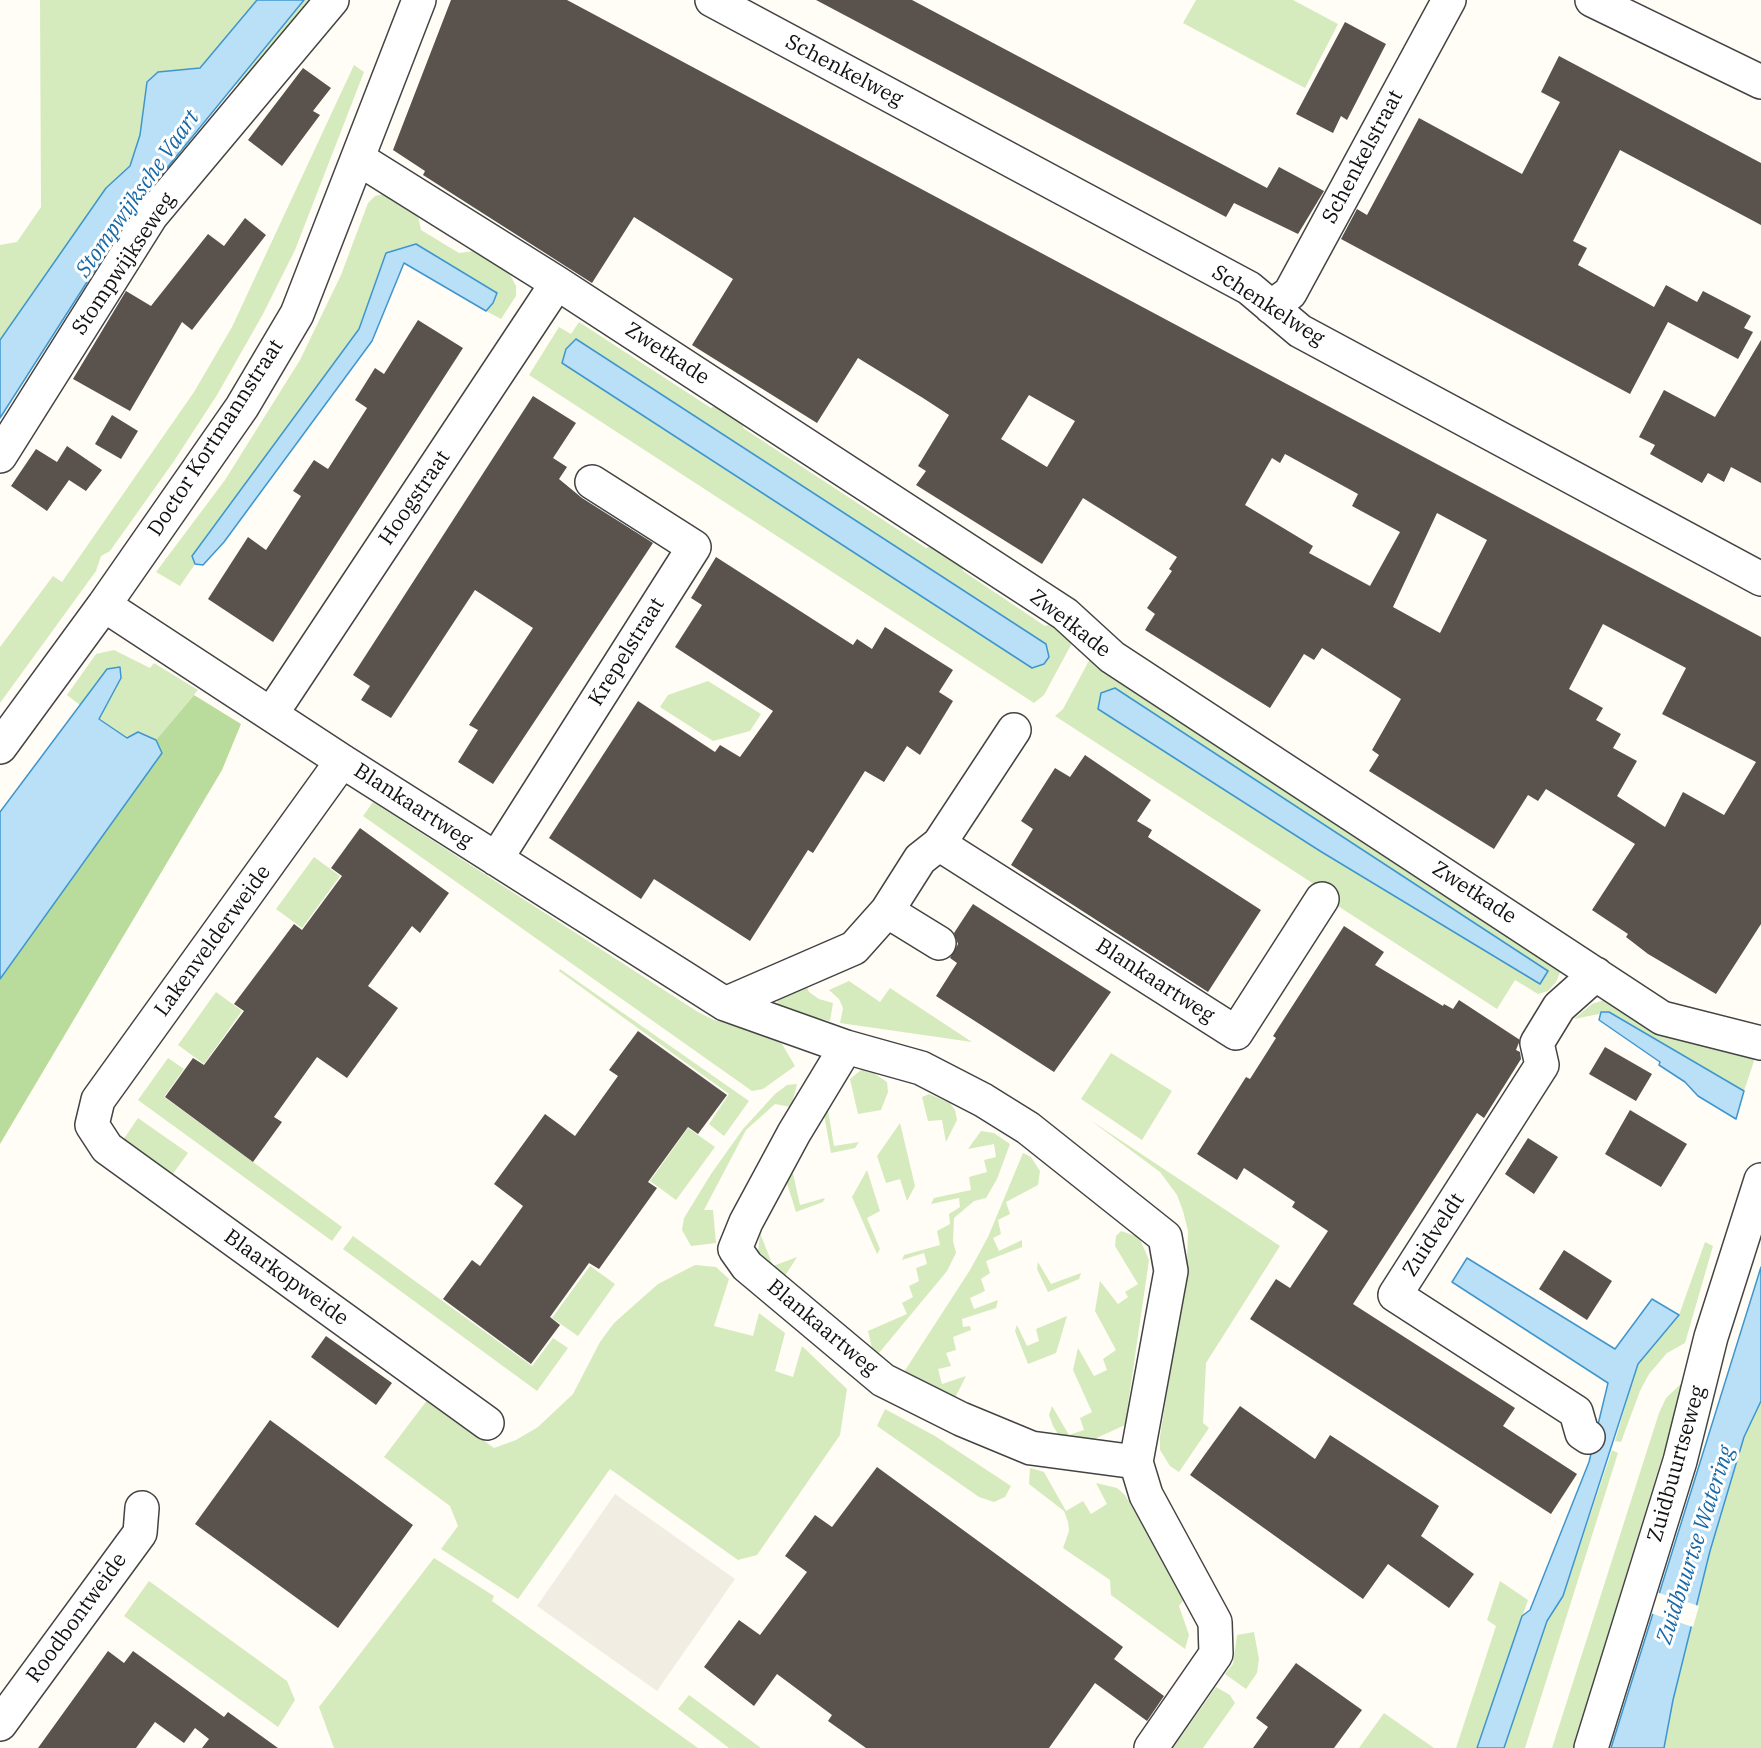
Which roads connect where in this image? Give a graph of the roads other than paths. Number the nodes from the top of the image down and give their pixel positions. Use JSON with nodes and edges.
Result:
{"nodes":[{"id":1,"x":332,"y":0,"type":"edge"},
{"id":2,"x":419,"y":0,"type":"edge"},
{"id":3,"x":712,"y":0,"type":"edge"},
{"id":4,"x":1449,"y":0,"type":"edge"},
{"id":5,"x":1592,"y":0,"type":"edge"},
{"id":6,"x":1761,"y":82,"type":"edge"},
{"id":7,"x":359,"y":159,"type":"junction"},
{"id":8,"x":557,"y":283,"type":"junction"},
{"id":9,"x":1271,"y":307,"type":"junction"},
{"id":10,"x":0,"y":456,"type":"edge"},
{"id":11,"x":592,"y":482,"type":"dead end"},
{"id":12,"x":1761,"y":579,"type":"edge"},
{"id":13,"x":104,"y":605,"type":"junction"},
{"id":14,"x":272,"y":714,"type":"junction"},
{"id":15,"x":1014,"y":730,"type":"dead end"},
{"id":16,"x":0,"y":747,"type":"edge"},
{"id":17,"x":342,"y":760,"type":"junction"},
{"id":18,"x":939,"y":844,"type":"junction"},
{"id":19,"x":496,"y":859,"type":"junction"},
{"id":20,"x":1322,"y":899,"type":"dead end"},
{"id":21,"x":887,"y":911,"type":"junction"},
{"id":22,"x":939,"y":943,"type":"dead end"},
{"id":23,"x":1596,"y":974,"type":"junction"},
{"id":24,"x":725,"y":1004,"type":"junction"},
{"id":25,"x":1761,"y":1043,"type":"edge"},
{"id":26,"x":846,"y":1047,"type":"junction"},
{"id":27,"x":92,"y":1125,"type":"joint"},
{"id":28,"x":1761,"y":1180,"type":"edge"},
{"id":29,"x":487,"y":1423,"type":"dead end"},
{"id":30,"x":1588,"y":1437,"type":"dead end"},
{"id":31,"x":1136,"y":1462,"type":"junction"},
{"id":32,"x":142,"y":1508,"type":"dead end"},
{"id":33,"x":0,"y":1724,"type":"edge"},
{"id":34,"x":1151,"y":1748,"type":"edge"},
{"id":35,"x":1591,"y":1748,"type":"edge"}],
"edges":[{"from":1,"to":10,"type":"street","name":"Stompwijkseweg"},
{"from":2,"to":7,"type":"street","name":"Doctor Kortmannstraat"},
{"from":3,"to":9,"type":"street","name":"Schenkelweg"},
{"from":4,"to":9,"type":"street","name":"Schenkelstraat"},
{"from":5,"to":6,"type":"street"},
{"from":7,"to":8,"type":"street","name":"Zwetkade"},
{"from":7,"to":13,"type":"street","name":"Doctor Kortmannstraat"},
{"from":8,"to":14,"type":"street","name":"Hoogstraat"},
{"from":8,"to":23,"type":"street","name":"Zwetkade"},
{"from":9,"to":12,"type":"street","name":"Schenkelweg"},
{"from":11,"to":19,"type":"street","name":"Krepelstraat"},
{"from":13,"to":14,"type":"street","name":"Blankaartweg"},
{"from":13,"to":16,"type":"street","name":"Doctor Kortmannstraat"},
{"from":14,"to":17,"type":"street","name":"Blankaartweg"},
{"from":15,"to":18,"type":"street"},
{"from":17,"to":19,"type":"street","name":"Blankaartweg"},
{"from":17,"to":27,"type":"street","name":"Lakenvelderweide"},
{"from":18,"to":20,"type":"street","name":"Blankaartweg"},
{"from":18,"to":21,"type":"street"},
{"from":19,"to":24,"type":"street","name":"Blankaartweg"},
{"from":21,"to":22,"type":"street"},
{"from":21,"to":24,"type":"street"},
{"from":23,"to":25,"type":"street","name":"Zwetkade"},
{"from":23,"to":30,"type":"street","name":"Zuidveldt"},
{"from":24,"to":26,"type":"street","name":"Blankaartweg"},
{"from":26,"to":31,"type":"street","name":"Blankaartweg"},
{"from":26,"to":31,"type":"street","name":"Blankaartweg"},
{"from":27,"to":29,"type":"street","name":"Blaarkopweide"},
{"from":28,"to":35,"type":"street","name":"Zuidbuurtseweg"},
{"from":31,"to":34,"type":"street","name":"Blankaartweg"},
{"from":32,"to":33,"type":"street","name":"Roodbontweide"}]}
